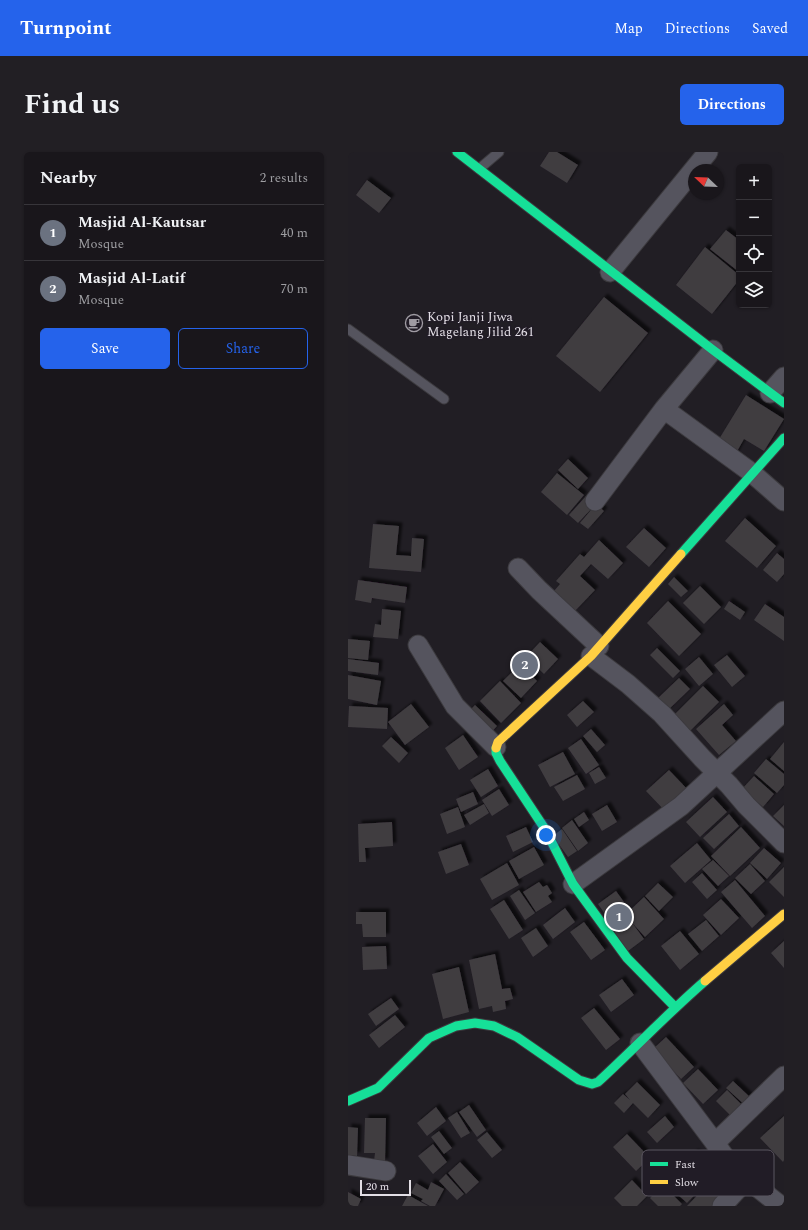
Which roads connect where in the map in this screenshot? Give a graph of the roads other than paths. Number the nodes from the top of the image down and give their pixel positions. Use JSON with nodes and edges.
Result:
{"nodes":[{"id":1,"x":457,"y":152,"type":"edge"},
{"id":2,"x":499,"y":152,"type":"edge"},
{"id":3,"x":708,"y":152,"type":"edge"},
{"id":4,"x":478,"y":170,"type":"junction"},
{"id":5,"x":610,"y":272,"type":"junction"},
{"id":6,"x":348,"y":329,"type":"edge"},
{"id":7,"x":713,"y":350,"type":"junction"},
{"id":8,"x":784,"y":377,"type":"edge"},
{"id":9,"x":777,"y":398,"type":"edge"},
{"id":10,"x":444,"y":399,"type":"dead end"},
{"id":11,"x":664,"y":409,"type":"junction"},
{"id":12,"x":784,"y":438,"type":"edge"},
{"id":13,"x":752,"y":473,"type":"junction"},
{"id":14,"x":595,"y":501,"type":"dead end"},
{"id":15,"x":784,"y":501,"type":"edge"},
{"id":16,"x":518,"y":568,"type":"dead end"},
{"id":17,"x":418,"y":645,"type":"dead end"},
{"id":18,"x":595,"y":651,"type":"junction"},
{"id":19,"x":784,"y":711,"type":"edge"},
{"id":20,"x":496,"y":747,"type":"junction"},
{"id":21,"x":717,"y":773,"type":"junction"},
{"id":22,"x":784,"y":843,"type":"edge"},
{"id":23,"x":573,"y":884,"type":"junction"},
{"id":24,"x":784,"y":914,"type":"edge"},
{"id":25,"x":675,"y":1007,"type":"junction"},
{"id":26,"x":640,"y":1043,"type":"junction"},
{"id":27,"x":784,"y":1076,"type":"edge"},
{"id":28,"x":348,"y":1101,"type":"edge"},
{"id":29,"x":715,"y":1143,"type":"junction"},
{"id":30,"x":720,"y":1150,"type":"edge"},
{"id":31,"x":348,"y":1165,"type":"edge"},
{"id":32,"x":386,"y":1171,"type":"dead end"},
{"id":33,"x":732,"y":1196,"type":"edge"},
{"id":34,"x":769,"y":1196,"type":"edge"},
{"id":35,"x":722,"y":1206,"type":"edge"},
{"id":36,"x":781,"y":1206,"type":"edge"}],
"edges":[{"from":1,"to":4,"type":"street"},
{"from":2,"to":4,"type":"lane"},
{"from":3,"to":5,"type":"street"},
{"from":4,"to":5,"type":"street"},
{"from":5,"to":7,"type":"street"},
{"from":6,"to":10,"type":"lane"},
{"from":7,"to":9,"type":"street"},
{"from":7,"to":11,"type":"street"},
{"from":8,"to":9,"type":"street"},
{"from":11,"to":13,"type":"street"},
{"from":11,"to":14,"type":"street"},
{"from":12,"to":13,"type":"street"},
{"from":13,"to":15,"type":"street"},
{"from":13,"to":18,"type":"street"},
{"from":16,"to":18,"type":"street"},
{"from":17,"to":20,"type":"street"},
{"from":18,"to":20,"type":"street"},
{"from":18,"to":21,"type":"street"},
{"from":19,"to":21,"type":"street"},
{"from":20,"to":23,"type":"street"},
{"from":21,"to":22,"type":"street"},
{"from":21,"to":23,"type":"street"},
{"from":23,"to":25,"type":"street"},
{"from":24,"to":25,"type":"street"},
{"from":25,"to":26,"type":"street"},
{"from":26,"to":28,"type":"street"},
{"from":26,"to":29,"type":"street"},
{"from":27,"to":29,"type":"street"},
{"from":29,"to":30,"type":"street"},
{"from":31,"to":32,"type":"street"},
{"from":33,"to":35,"type":"street"},
{"from":34,"to":36,"type":"street"}]}
